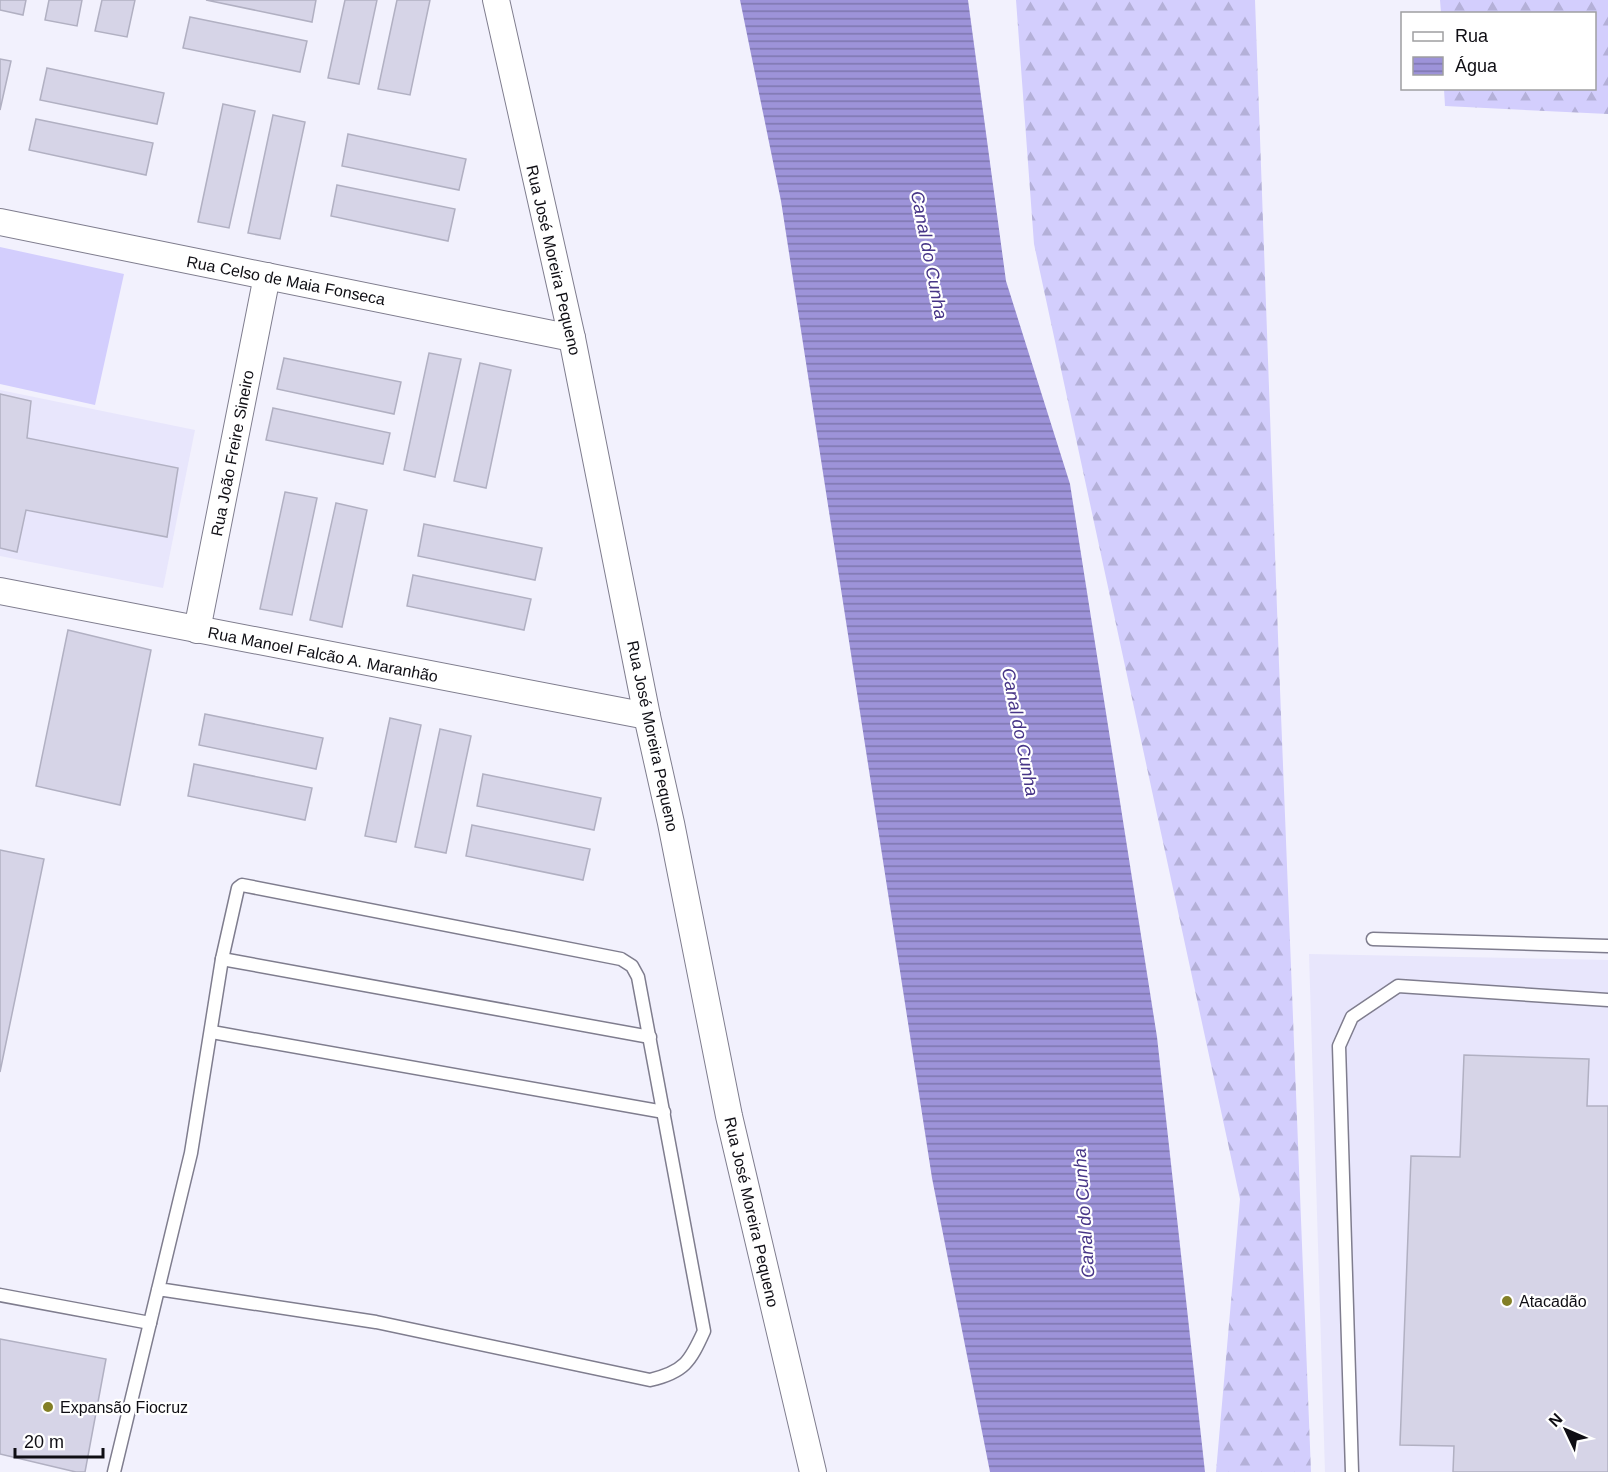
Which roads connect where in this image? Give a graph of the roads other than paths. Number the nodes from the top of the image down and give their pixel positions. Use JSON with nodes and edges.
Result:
{"nodes":[{"id":1,"x":496,"y":0,"type":"edge"},
{"id":2,"x":0,"y":222,"type":"edge"},
{"id":3,"x":267,"y":276,"type":"junction"},
{"id":4,"x":572,"y":338,"type":"junction"},
{"id":5,"x":0,"y":591,"type":"edge"},
{"id":6,"x":197,"y":630,"type":"junction"},
{"id":7,"x":647,"y":716,"type":"junction"},
{"id":8,"x":1372,"y":939,"type":"dead end"},
{"id":9,"x":1608,"y":946,"type":"edge"},
{"id":10,"x":222,"y":959,"type":"junction"},
{"id":11,"x":1608,"y":1000,"type":"edge"},
{"id":12,"x":212,"y":1032,"type":"junction"},
{"id":13,"x":650,"y":1036,"type":"junction"},
{"id":14,"x":664,"y":1112,"type":"junction"},
{"id":15,"x":158,"y":1289,"type":"junction"},
{"id":16,"x":0,"y":1294,"type":"edge"},
{"id":17,"x":150,"y":1323,"type":"junction"},
{"id":18,"x":114,"y":1472,"type":"edge"},
{"id":19,"x":813,"y":1472,"type":"edge"},
{"id":20,"x":1352,"y":1472,"type":"edge"}],
"edges":[{"from":1,"to":4,"type":"street","name":"Rua José Moreira Pequeno"},
{"from":2,"to":3,"type":"street","name":"Rua Celso de Maia Fonseca"},
{"from":3,"to":4,"type":"street","name":"Rua Celso de Maia Fonseca"},
{"from":3,"to":6,"type":"street","name":"Rua João Freire Sineiro"},
{"from":4,"to":7,"type":"street","name":"Rua José Moreira Pequeno"},
{"from":5,"to":6,"type":"street","name":"Rua Manoel Falcão A. Maranhão"},
{"from":6,"to":7,"type":"street","name":"Rua Manoel Falcão A. Maranhão"},
{"from":7,"to":19,"type":"street","name":"Rua José Moreira Pequeno"},
{"from":8,"to":9,"type":"lane"},
{"from":10,"to":12,"type":"lane"},
{"from":10,"to":13,"type":"lane"},
{"from":10,"to":13,"type":"lane"},
{"from":11,"to":20,"type":"lane"},
{"from":12,"to":14,"type":"lane"},
{"from":12,"to":15,"type":"lane"},
{"from":13,"to":14,"type":"lane"},
{"from":14,"to":15,"type":"lane"},
{"from":15,"to":17,"type":"lane"},
{"from":16,"to":17,"type":"lane"},
{"from":17,"to":18,"type":"lane"}]}
